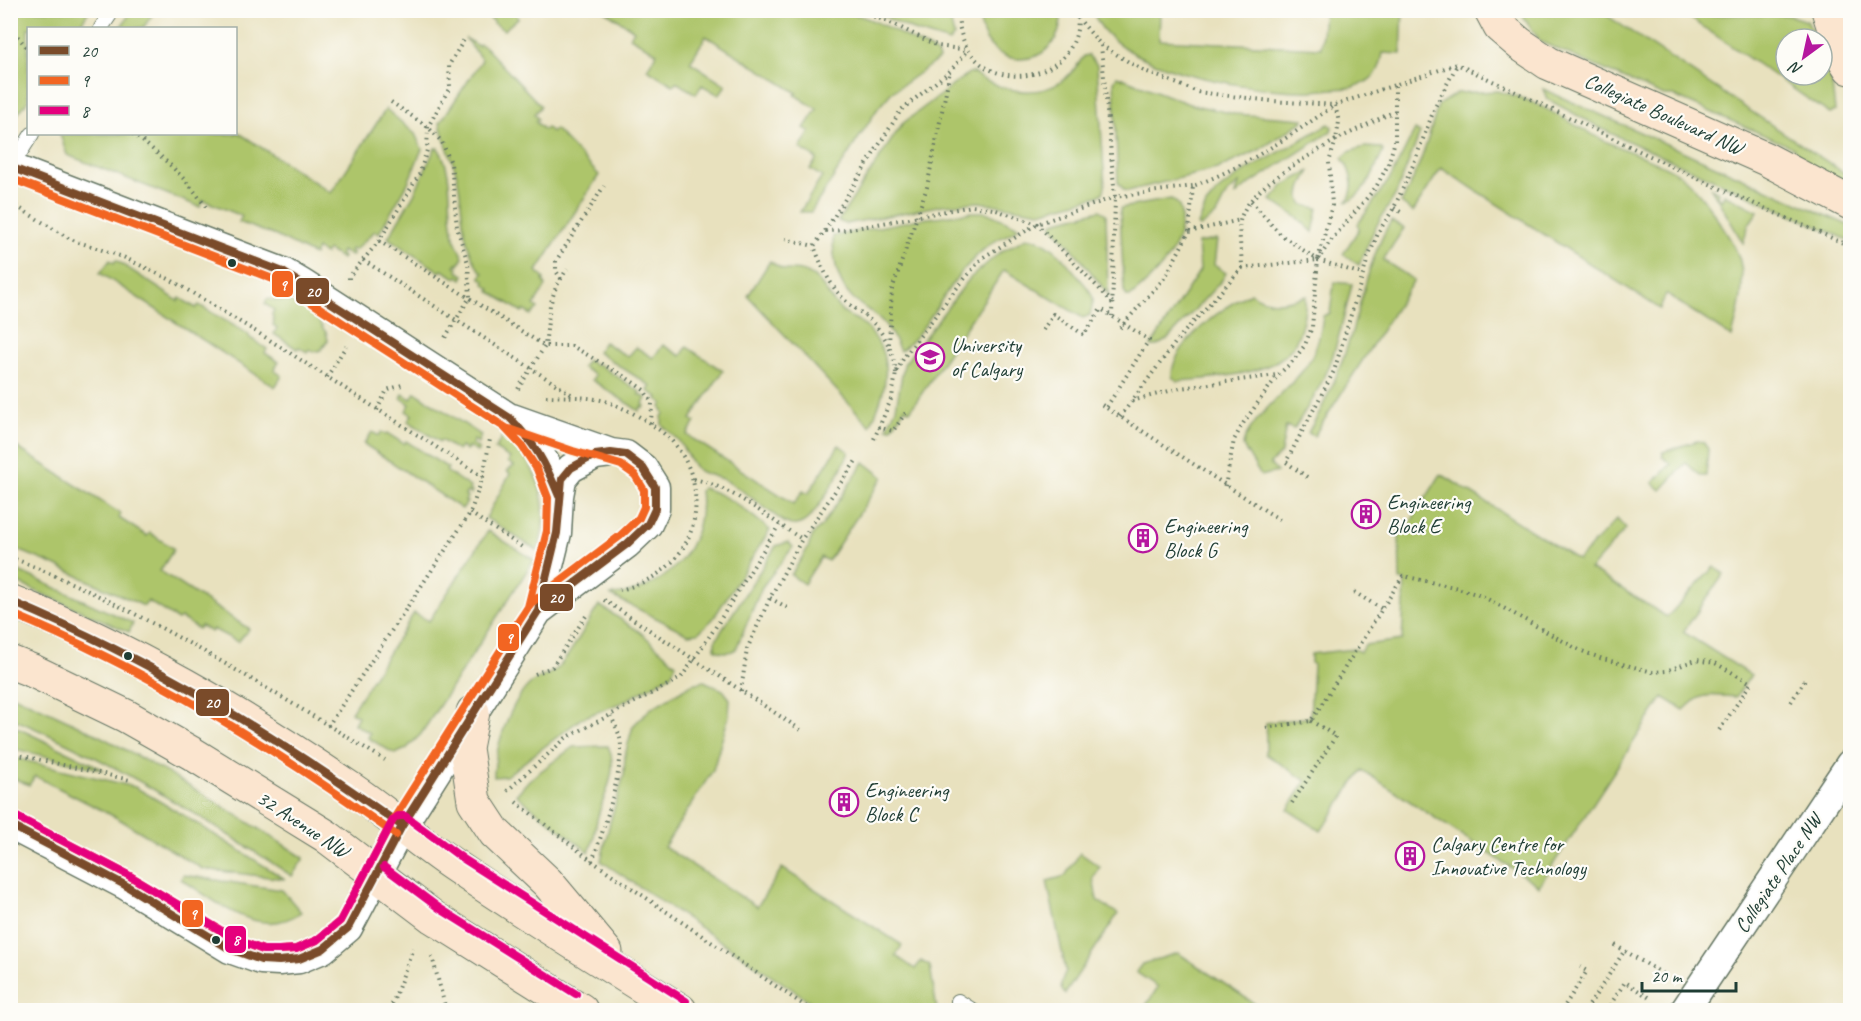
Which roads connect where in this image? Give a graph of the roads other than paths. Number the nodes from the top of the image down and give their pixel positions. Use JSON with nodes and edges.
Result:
{"nodes":[{"id":1,"x":113,"y":10,"type":"edge"},
{"id":2,"x":1491,"y":10,"type":"edge"},
{"id":3,"x":1828,"y":10,"type":"edge"},
{"id":4,"x":102,"y":27,"type":"edge"},
{"id":5,"x":1851,"y":68,"type":"edge"},
{"id":6,"x":31,"y":135,"type":"edge"},
{"id":7,"x":11,"y":167,"type":"edge"},
{"id":8,"x":1851,"y":203,"type":"edge"},
{"id":9,"x":506,"y":416,"type":"junction"},
{"id":10,"x":611,"y":453,"type":"junction"},
{"id":11,"x":559,"y":495,"type":"junction"},
{"id":12,"x":10,"y":601,"type":"edge"},
{"id":13,"x":538,"y":611,"type":"junction"},
{"id":14,"x":10,"y":662,"type":"edge"},
{"id":15,"x":473,"y":712,"type":"junction"},
{"id":16,"x":1851,"y":764,"type":"edge"},
{"id":17,"x":10,"y":825,"type":"edge"},
{"id":18,"x":402,"y":826,"type":"junction"},
{"id":19,"x":378,"y":875,"type":"junction"},
{"id":20,"x":628,"y":978,"type":"junction"},
{"id":21,"x":958,"y":1001,"type":"dead end"},
{"id":22,"x":581,"y":1011,"type":"edge"},
{"id":23,"x":680,"y":1011,"type":"edge"},
{"id":24,"x":972,"y":1011,"type":"edge"},
{"id":25,"x":1685,"y":1011,"type":"edge"}],
"edges":[{"from":1,"to":4,"type":"lane"},
{"from":2,"to":8,"type":"main road","name":"Collegiate Boulevard NW"},
{"from":3,"to":5,"type":"main road"},
{"from":6,"to":7,"type":"lane"},
{"from":7,"to":9,"type":"street"},
{"from":9,"to":10,"type":"street"},
{"from":9,"to":11,"type":"street"},
{"from":10,"to":11,"type":"street"},
{"from":10,"to":13,"type":"street"},
{"from":11,"to":13,"type":"street"},
{"from":12,"to":18,"type":"main road"},
{"from":13,"to":15,"type":"street"},
{"from":14,"to":19,"type":"main road","name":"32 Avenue NW"},
{"from":15,"to":18,"type":"street"},
{"from":15,"to":20,"type":"main road"},
{"from":16,"to":25,"type":"street","name":"Collegiate Place NW"},
{"from":17,"to":19,"type":"street"},
{"from":18,"to":19,"type":"street"},
{"from":18,"to":20,"type":"main road"},
{"from":19,"to":22,"type":"main road","name":"32 Avenue NW"},
{"from":20,"to":23,"type":"main road"},
{"from":21,"to":24,"type":"lane"}]}
